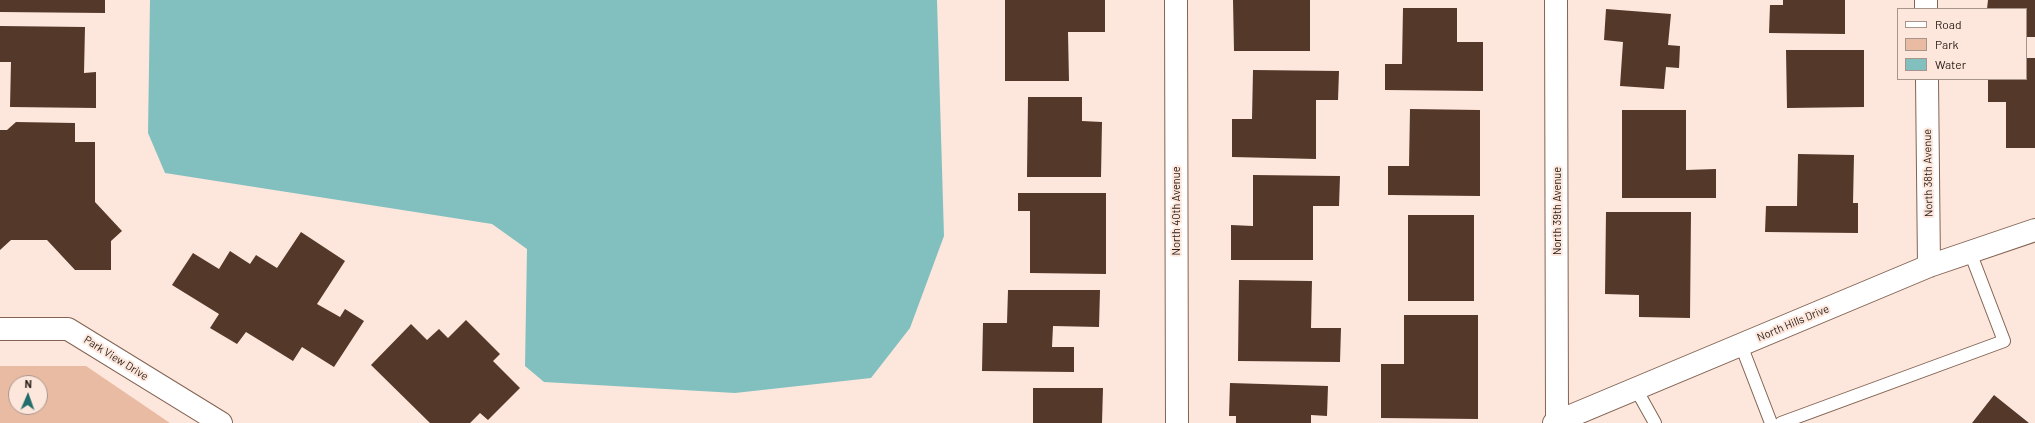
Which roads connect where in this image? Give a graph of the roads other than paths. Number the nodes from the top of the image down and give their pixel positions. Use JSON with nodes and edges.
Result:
{"nodes":[{"id":1,"x":1176,"y":0,"type":"edge"},
{"id":2,"x":1556,"y":0,"type":"edge"},
{"id":3,"x":1927,"y":80,"type":"edge"},
{"id":4,"x":2035,"y":230,"type":"edge"},
{"id":5,"x":1970,"y":252,"type":"junction"},
{"id":6,"x":1929,"y":266,"type":"junction"},
{"id":7,"x":0,"y":329,"type":"edge"},
{"id":8,"x":1741,"y":345,"type":"junction"},
{"id":9,"x":1636,"y":389,"type":"junction"},
{"id":10,"x":221,"y":423,"type":"edge"},
{"id":11,"x":1177,"y":423,"type":"edge"},
{"id":12,"x":1556,"y":423,"type":"edge"},
{"id":13,"x":1655,"y":423,"type":"edge"},
{"id":14,"x":1771,"y":423,"type":"edge"},
{"id":15,"x":1781,"y":423,"type":"edge"}],
"edges":[{"from":1,"to":11,"type":"street","name":"North 40th Avenue"},
{"from":2,"to":12,"type":"street","name":"North 39th Avenue"},
{"from":3,"to":6,"type":"street","name":"North 38th Avenue"},
{"from":4,"to":5,"type":"street","name":"North Hills Drive"},
{"from":5,"to":6,"type":"street","name":"North Hills Drive"},
{"from":5,"to":15,"type":"lane"},
{"from":6,"to":8,"type":"street","name":"North Hills Drive"},
{"from":7,"to":10,"type":"street","name":"Park View Drive"},
{"from":8,"to":9,"type":"street","name":"North Hills Drive"},
{"from":8,"to":14,"type":"lane"},
{"from":9,"to":12,"type":"street","name":"North Hills Drive"},
{"from":9,"to":13,"type":"lane"}]}
